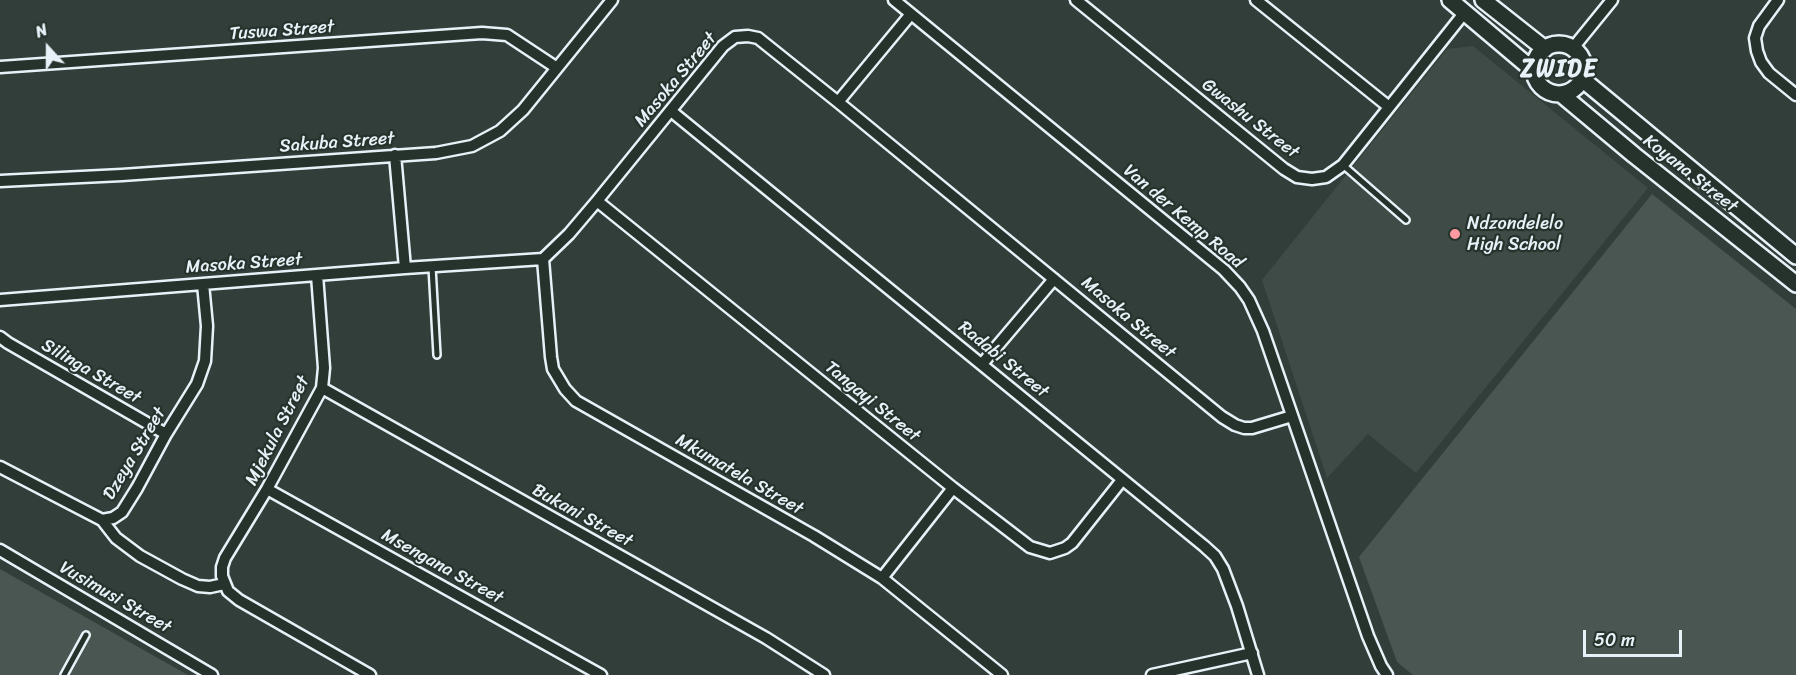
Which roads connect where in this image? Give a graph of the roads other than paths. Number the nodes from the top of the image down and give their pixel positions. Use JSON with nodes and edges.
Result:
{"nodes":[{"id":1,"x":612,"y":0,"type":"edge"},
{"id":2,"x":894,"y":0,"type":"edge"},
{"id":3,"x":1076,"y":0,"type":"edge"},
{"id":4,"x":1256,"y":0,"type":"edge"},
{"id":5,"x":1450,"y":0,"type":"edge"},
{"id":6,"x":1483,"y":0,"type":"edge"},
{"id":7,"x":1612,"y":0,"type":"edge"},
{"id":8,"x":1778,"y":0,"type":"edge"},
{"id":9,"x":1466,"y":12,"type":"junction"},
{"id":10,"x":911,"y":14,"type":"junction"},
{"id":11,"x":1573,"y":48,"type":"junction"},
{"id":12,"x":1545,"y":49,"type":"junction"},
{"id":13,"x":0,"y":67,"type":"edge"},
{"id":14,"x":558,"y":68,"type":"junction"},
{"id":15,"x":1534,"y":70,"type":"junction"},
{"id":16,"x":1582,"y":79,"type":"junction"},
{"id":17,"x":1561,"y":94,"type":"junction"},
{"id":18,"x":1796,"y":95,"type":"edge"},
{"id":19,"x":838,"y":102,"type":"junction"},
{"id":20,"x":1389,"y":107,"type":"junction"},
{"id":21,"x":671,"y":111,"type":"junction"},
{"id":22,"x":395,"y":155,"type":"junction"},
{"id":23,"x":1343,"y":165,"type":"junction"},
{"id":24,"x":0,"y":181,"type":"edge"},
{"id":25,"x":597,"y":201,"type":"junction"},
{"id":26,"x":1406,"y":220,"type":"dead end"},
{"id":27,"x":1796,"y":256,"type":"edge"},
{"id":28,"x":543,"y":259,"type":"junction"},
{"id":29,"x":432,"y":266,"type":"junction"},
{"id":30,"x":405,"y":268,"type":"junction"},
{"id":31,"x":317,"y":275,"type":"junction"},
{"id":32,"x":1054,"y":279,"type":"junction"},
{"id":33,"x":203,"y":284,"type":"junction"},
{"id":34,"x":1796,"y":284,"type":"edge"},
{"id":35,"x":0,"y":300,"type":"edge"},
{"id":36,"x":0,"y":337,"type":"edge"},
{"id":37,"x":437,"y":355,"type":"dead end"},
{"id":38,"x":982,"y":364,"type":"junction"},
{"id":39,"x":322,"y":388,"type":"junction"},
{"id":40,"x":1292,"y":416,"type":"junction"},
{"id":41,"x":166,"y":434,"type":"junction"},
{"id":42,"x":0,"y":467,"type":"edge"},
{"id":43,"x":1122,"y":480,"type":"junction"},
{"id":44,"x":953,"y":488,"type":"junction"},
{"id":45,"x":267,"y":489,"type":"junction"},
{"id":46,"x":102,"y":520,"type":"junction"},
{"id":47,"x":0,"y":550,"type":"edge"},
{"id":48,"x":882,"y":578,"type":"junction"},
{"id":49,"x":226,"y":587,"type":"junction"},
{"id":50,"x":86,"y":635,"type":"dead end"},
{"id":51,"x":1252,"y":653,"type":"junction"},
{"id":52,"x":64,"y":675,"type":"edge"},
{"id":53,"x":213,"y":675,"type":"edge"},
{"id":54,"x":370,"y":675,"type":"edge"},
{"id":55,"x":601,"y":675,"type":"edge"},
{"id":56,"x":824,"y":675,"type":"edge"},
{"id":57,"x":1001,"y":675,"type":"edge"},
{"id":58,"x":1152,"y":675,"type":"edge"},
{"id":59,"x":1258,"y":675,"type":"edge"},
{"id":60,"x":1387,"y":675,"type":"edge"}],
"edges":[{"from":1,"to":14,"type":"street","name":"Sakuba Street"},
{"from":2,"to":10,"type":"street","name":"Van der Kemp Road"},
{"from":3,"to":23,"type":"street","name":"Gwashu Street"},
{"from":4,"to":20,"type":"street"},
{"from":5,"to":9,"type":"main road","name":"Koyana Street"},
{"from":6,"to":12,"type":"main road"},
{"from":7,"to":11,"type":"street"},
{"from":8,"to":18,"type":"street"},
{"from":9,"to":15,"type":"main road","name":"Koyana Street"},
{"from":9,"to":20,"type":"street","name":"Gwashu Street"},
{"from":10,"to":19,"type":"street"},
{"from":10,"to":40,"type":"street","name":"Van der Kemp Road"},
{"from":11,"to":12,"type":"main road"},
{"from":11,"to":16,"type":"main road"},
{"from":12,"to":15,"type":"main road"},
{"from":13,"to":14,"type":"street","name":"Tuswa Street"},
{"from":14,"to":22,"type":"street","name":"Sakuba Street"},
{"from":15,"to":17,"type":"main road","name":"Koyana Street"},
{"from":16,"to":17,"type":"main road"},
{"from":16,"to":27,"type":"main road","name":"Koyana Street"},
{"from":17,"to":34,"type":"main road","name":"Koyana Street"},
{"from":19,"to":21,"type":"street","name":"Masoka Street"},
{"from":19,"to":32,"type":"street","name":"Masoka Street"},
{"from":20,"to":23,"type":"street","name":"Gwashu Street"},
{"from":21,"to":25,"type":"street","name":"Masoka Street"},
{"from":21,"to":38,"type":"street","name":"Radabi Street"},
{"from":22,"to":24,"type":"street","name":"Sakuba Street"},
{"from":22,"to":30,"type":"street"},
{"from":23,"to":26,"type":"lane"},
{"from":25,"to":28,"type":"street","name":"Masoka Street"},
{"from":25,"to":44,"type":"street","name":"Tangayi Street"},
{"from":28,"to":29,"type":"street","name":"Masoka Street"},
{"from":28,"to":48,"type":"street","name":"Mkumatela Street"},
{"from":29,"to":30,"type":"street","name":"Masoka Street"},
{"from":29,"to":37,"type":"lane"},
{"from":30,"to":31,"type":"street","name":"Masoka Street"},
{"from":31,"to":33,"type":"street","name":"Masoka Street"},
{"from":31,"to":39,"type":"street","name":"Mjekula Street"},
{"from":32,"to":38,"type":"street"},
{"from":32,"to":40,"type":"street","name":"Masoka Street"},
{"from":33,"to":35,"type":"street","name":"Masoka Street"},
{"from":33,"to":41,"type":"street","name":"Dzeya Street"},
{"from":36,"to":41,"type":"street","name":"Silinga Street"},
{"from":38,"to":43,"type":"street","name":"Radabi Street"},
{"from":39,"to":45,"type":"street","name":"Mjekula Street"},
{"from":39,"to":56,"type":"street","name":"Bukani Street"},
{"from":40,"to":60,"type":"street","name":"Van der Kemp Road"},
{"from":41,"to":46,"type":"street","name":"Dzeya Street"},
{"from":42,"to":46,"type":"street","name":"Dzeya Street"},
{"from":43,"to":44,"type":"street","name":"Tangayi Street"},
{"from":43,"to":51,"type":"street","name":"Radabi Street"},
{"from":44,"to":48,"type":"street"},
{"from":45,"to":49,"type":"street","name":"Mjekula Street"},
{"from":45,"to":55,"type":"street","name":"Msengana Street"},
{"from":46,"to":49,"type":"street"},
{"from":47,"to":53,"type":"street","name":"Vusimusi Street"},
{"from":48,"to":57,"type":"street","name":"Mkumatela Street"},
{"from":49,"to":54,"type":"street"},
{"from":50,"to":52,"type":"lane"},
{"from":51,"to":58,"type":"street"},
{"from":51,"to":59,"type":"street","name":"Radabi Street"}]}
